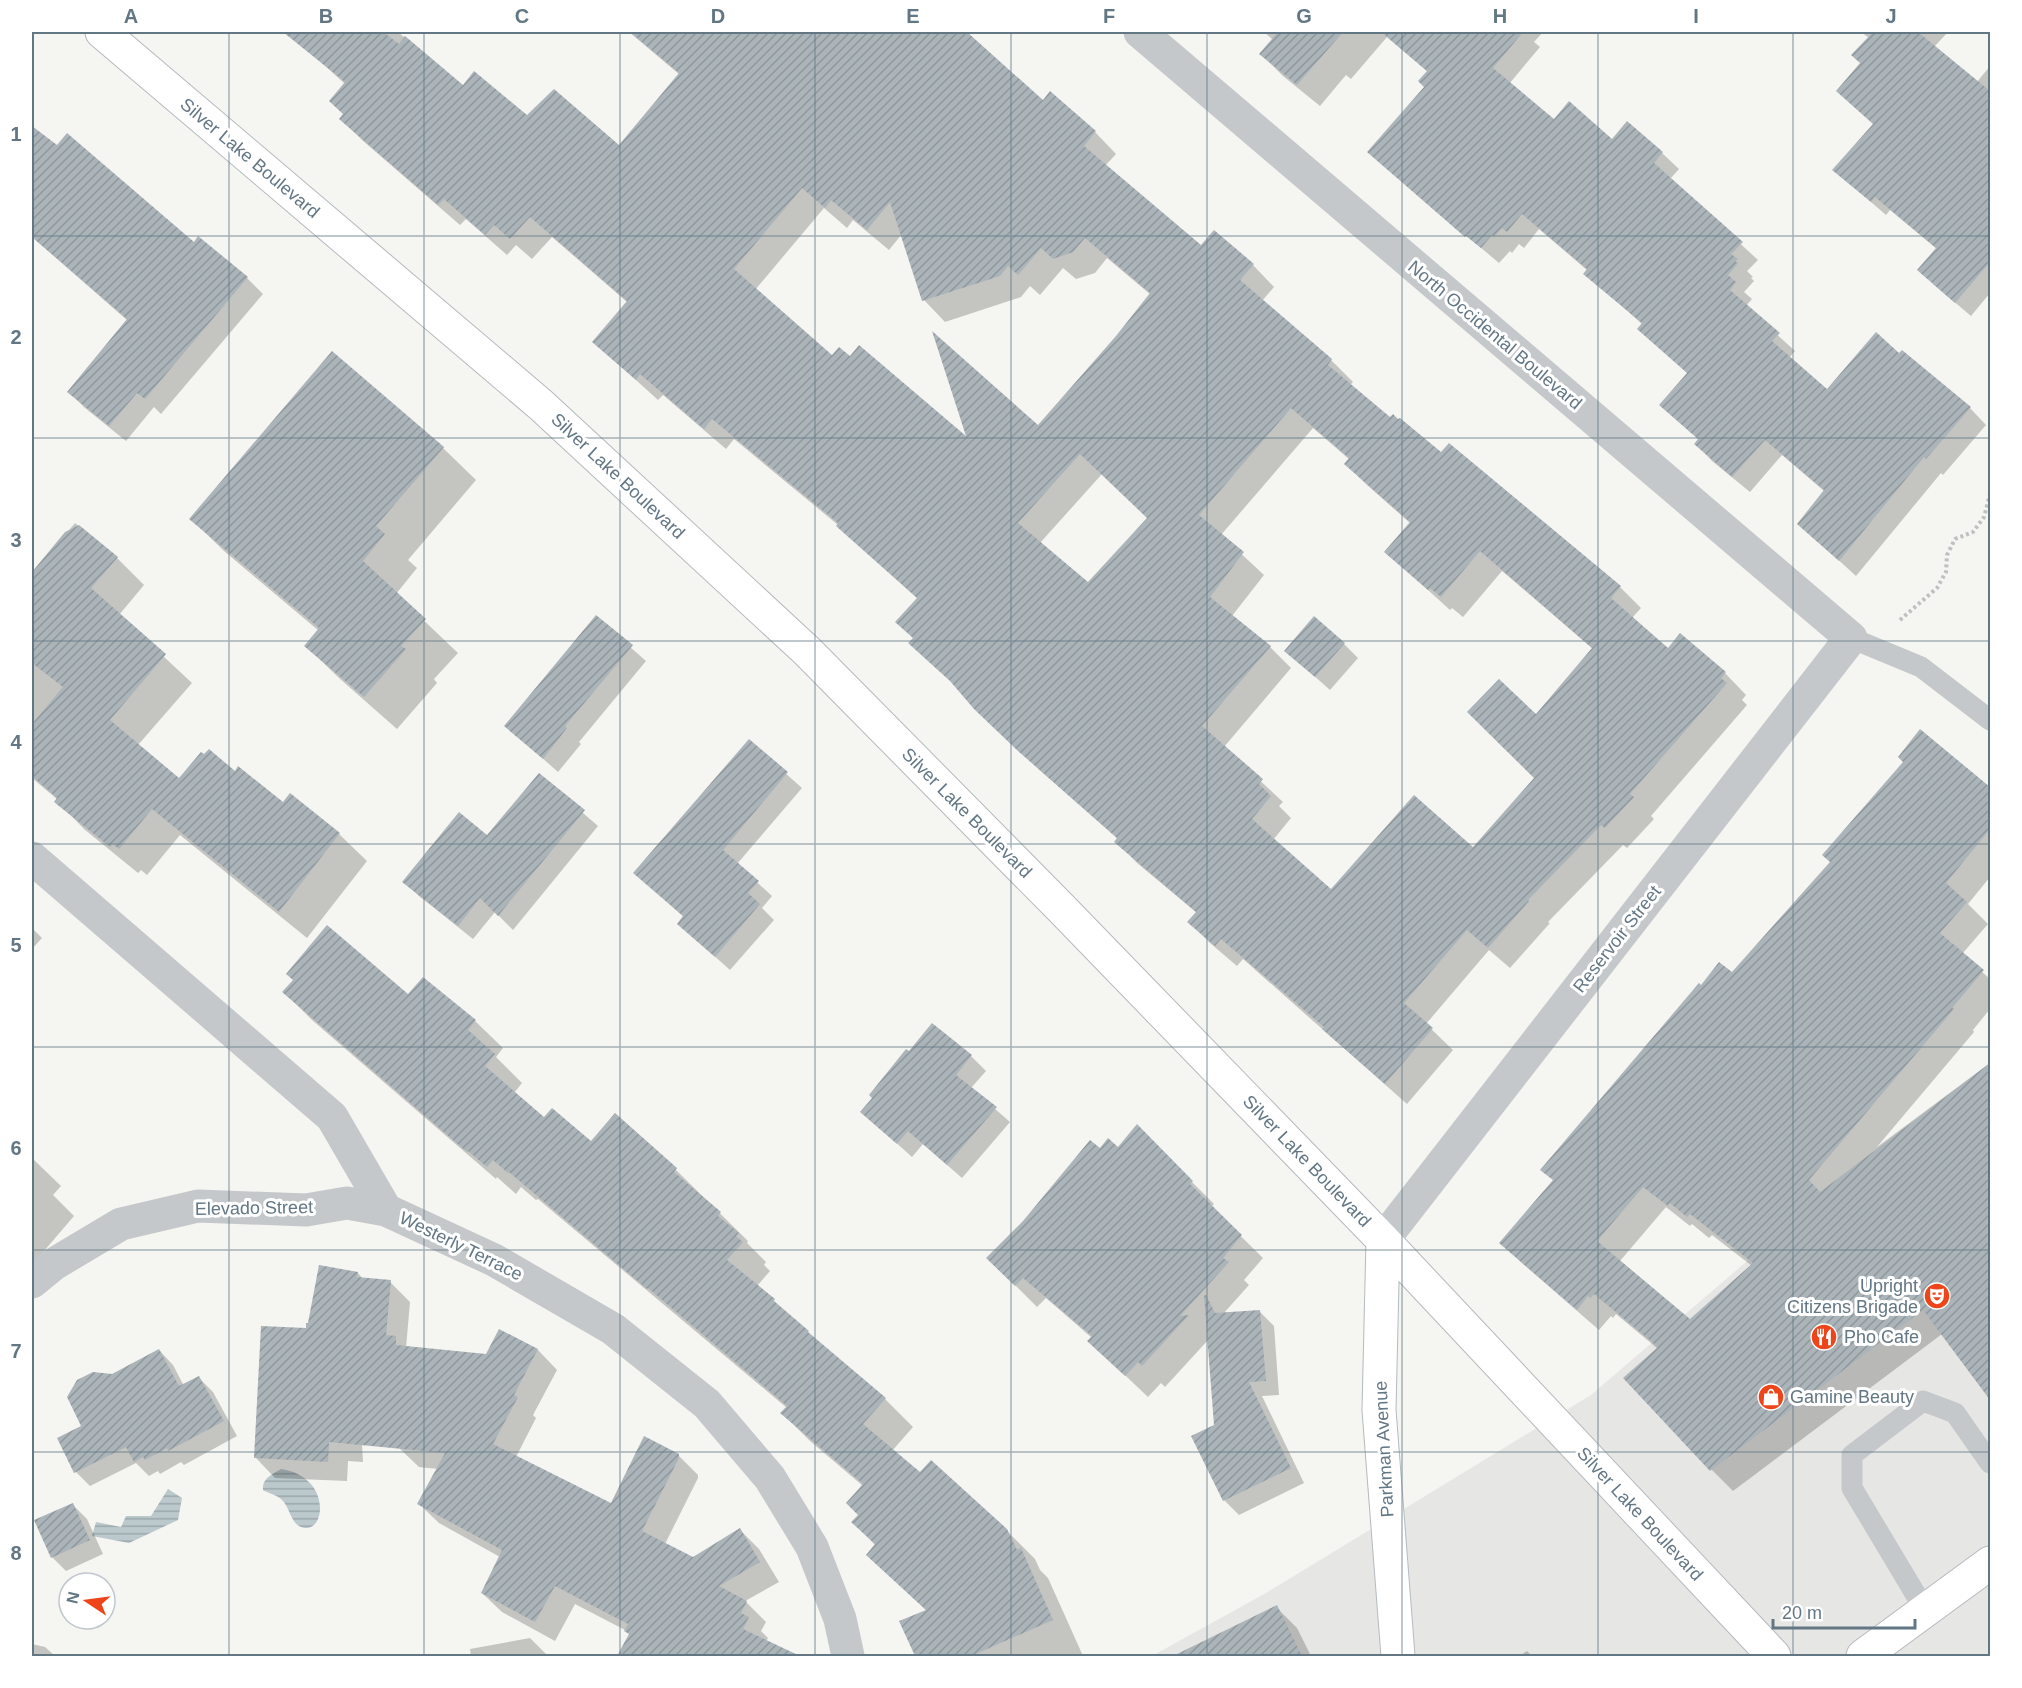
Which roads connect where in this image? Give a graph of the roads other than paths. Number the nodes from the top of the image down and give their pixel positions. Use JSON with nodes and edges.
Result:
{"nodes":[{"id":1,"x":102,"y":32,"type":"edge"},
{"id":2,"x":1140,"y":32,"type":"edge"},
{"id":3,"x":1851,"y":638,"type":"junction"},
{"id":4,"x":1990,"y":720,"type":"edge"},
{"id":5,"x":32,"y":858,"type":"edge"},
{"id":6,"x":386,"y":1210,"type":"junction"},
{"id":7,"x":1383,"y":1240,"type":"junction"},
{"id":8,"x":32,"y":1282,"type":"edge"},
{"id":9,"x":1990,"y":1464,"type":"edge"},
{"id":10,"x":1990,"y":1563,"type":"edge"},
{"id":11,"x":1914,"y":1618,"type":"junction"},
{"id":12,"x":848,"y":1656,"type":"edge"},
{"id":13,"x":1398,"y":1656,"type":"edge"},
{"id":14,"x":1774,"y":1656,"type":"edge"},
{"id":15,"x":1863,"y":1656,"type":"edge"}],
"edges":[{"from":1,"to":7,"type":"main road","name":"Silver Lake Boulevard"},
{"from":2,"to":3,"type":"street","name":"North Occidental Boulevard"},
{"from":3,"to":4,"type":"lane"},
{"from":3,"to":7,"type":"street","name":"Reservoir Street"},
{"from":5,"to":6,"type":"street","name":"Westerly Terrace"},
{"from":6,"to":8,"type":"street","name":"Elevado Street"},
{"from":6,"to":12,"type":"street","name":"Westerly Terrace"},
{"from":7,"to":13,"type":"main road","name":"Parkman Avenue"},
{"from":7,"to":14,"type":"main road","name":"Silver Lake Boulevard"},
{"from":9,"to":11,"type":"lane"},
{"from":10,"to":11,"type":"main road"},
{"from":11,"to":15,"type":"main road"}]}
